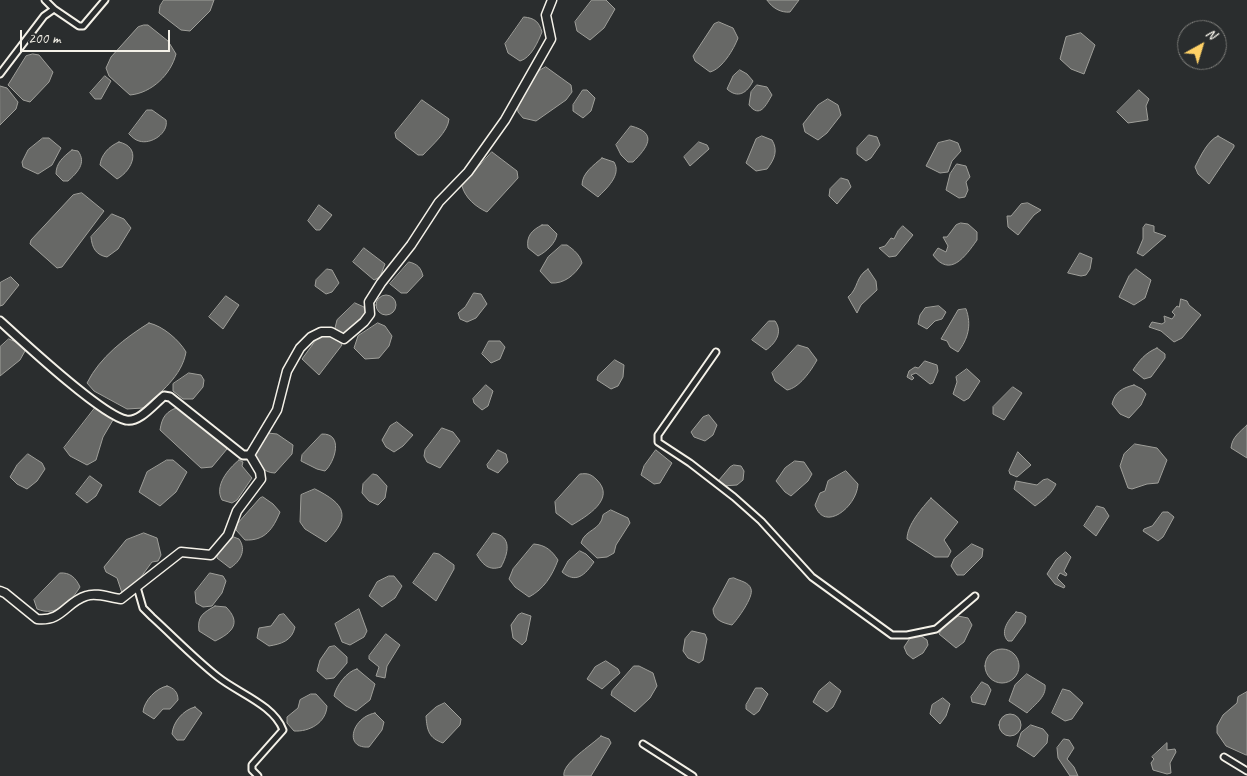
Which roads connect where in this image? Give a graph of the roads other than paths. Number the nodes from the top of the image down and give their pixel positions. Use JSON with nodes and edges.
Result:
{"nodes":[{"id":1,"x":44,"y":0,"type":"edge"},
{"id":2,"x":105,"y":0,"type":"edge"},
{"id":3,"x":552,"y":0,"type":"edge"},
{"id":4,"x":54,"y":9,"type":"junction"},
{"id":5,"x":0,"y":74,"type":"edge"},
{"id":6,"x":0,"y":321,"type":"edge"},
{"id":7,"x":716,"y":352,"type":"dead end"},
{"id":8,"x":250,"y":455,"type":"junction"},
{"id":9,"x":137,"y":587,"type":"junction"},
{"id":10,"x":0,"y":591,"type":"edge"},
{"id":11,"x":974,"y":596,"type":"dead end"},
{"id":12,"x":643,"y":744,"type":"dead end"},
{"id":13,"x":1224,"y":756,"type":"dead end"},
{"id":14,"x":1247,"y":771,"type":"edge"},
{"id":15,"x":258,"y":776,"type":"edge"},
{"id":16,"x":693,"y":776,"type":"edge"}],
"edges":[{"from":1,"to":4,"type":"street"},
{"from":2,"to":4,"type":"street"},
{"from":3,"to":8,"type":"main road"},
{"from":4,"to":5,"type":"street"},
{"from":6,"to":8,"type":"street"},
{"from":7,"to":11,"type":"street"},
{"from":8,"to":9,"type":"main road"},
{"from":9,"to":10,"type":"main road"},
{"from":9,"to":15,"type":"street"},
{"from":12,"to":16,"type":"street"},
{"from":13,"to":14,"type":"street"}]}
